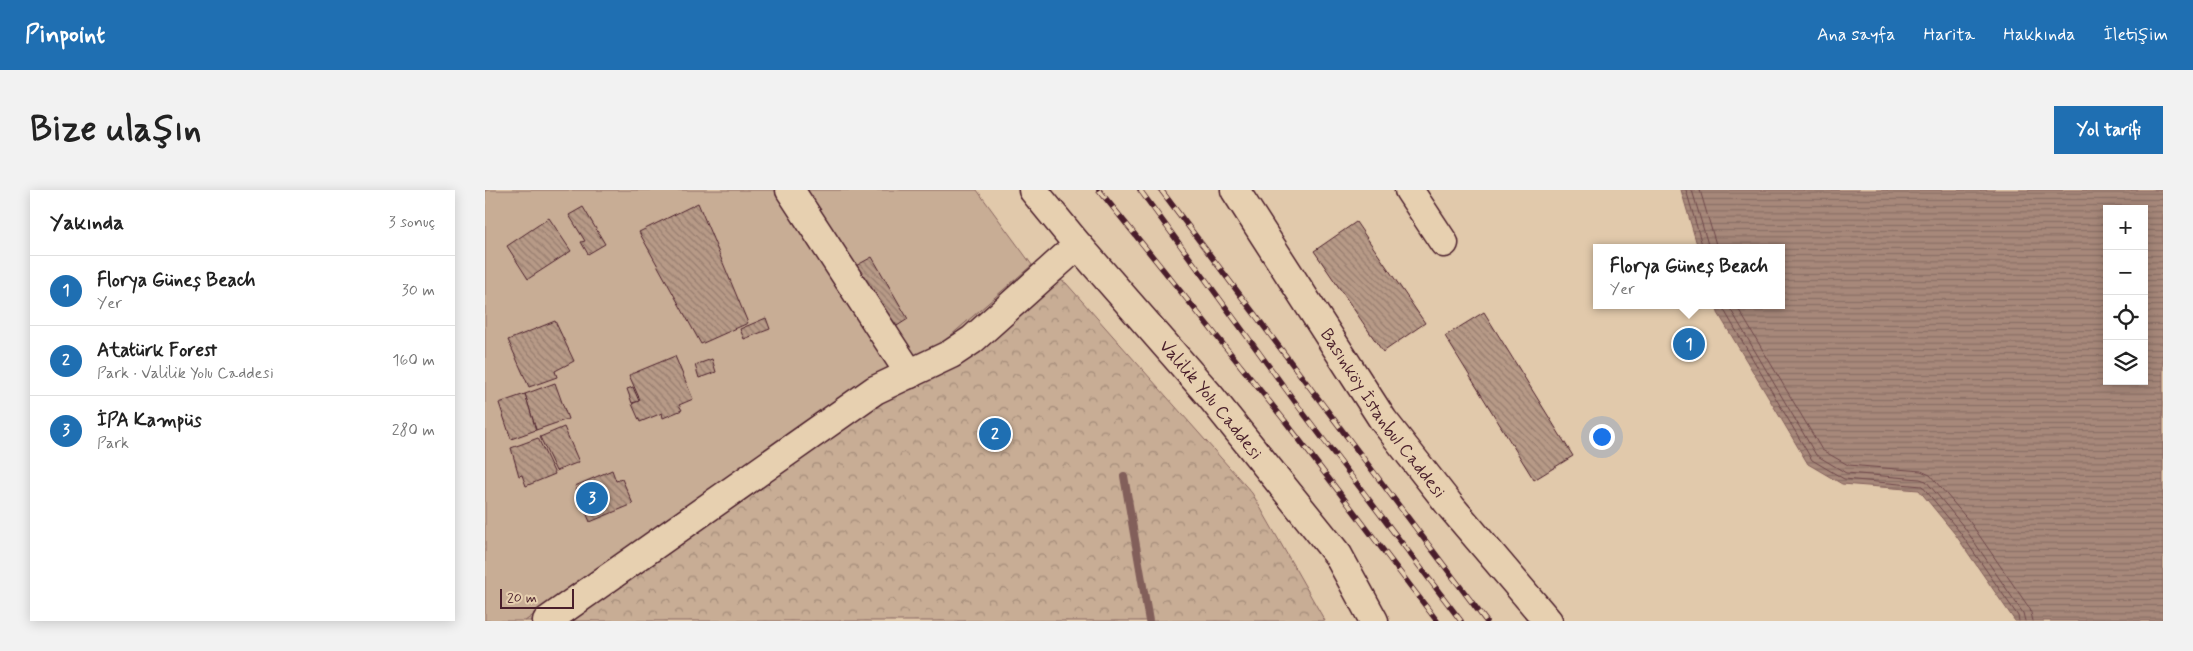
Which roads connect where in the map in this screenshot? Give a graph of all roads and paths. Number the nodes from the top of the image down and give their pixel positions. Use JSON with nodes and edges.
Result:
{"nodes":[{"id":1,"x":790,"y":190,"type":"edge"},
{"id":2,"x":1033,"y":190,"type":"edge"},
{"id":3,"x":1235,"y":190,"type":"edge"},
{"id":4,"x":1409,"y":190,"type":"edge"},
{"id":5,"x":1444,"y":243,"type":"dead end"},
{"id":6,"x":1078,"y":245,"type":"junction"},
{"id":7,"x":910,"y":374,"type":"junction"},
{"id":8,"x":547,"y":621,"type":"edge"},
{"id":9,"x":1374,"y":621,"type":"edge"},
{"id":10,"x":1548,"y":621,"type":"edge"}],
"edges":[{"from":1,"to":7,"type":"main road"},
{"from":2,"to":6,"type":"main road","name":"Valilik Yolu Caddesi"},
{"from":3,"to":10,"type":"main road","name":"Basınköy İstanbul Caddesi"},
{"from":4,"to":5,"type":"main road"},
{"from":6,"to":7,"type":"main road"},
{"from":6,"to":9,"type":"main road","name":"Valilik Yolu Caddesi"},
{"from":7,"to":8,"type":"main road"}]}
